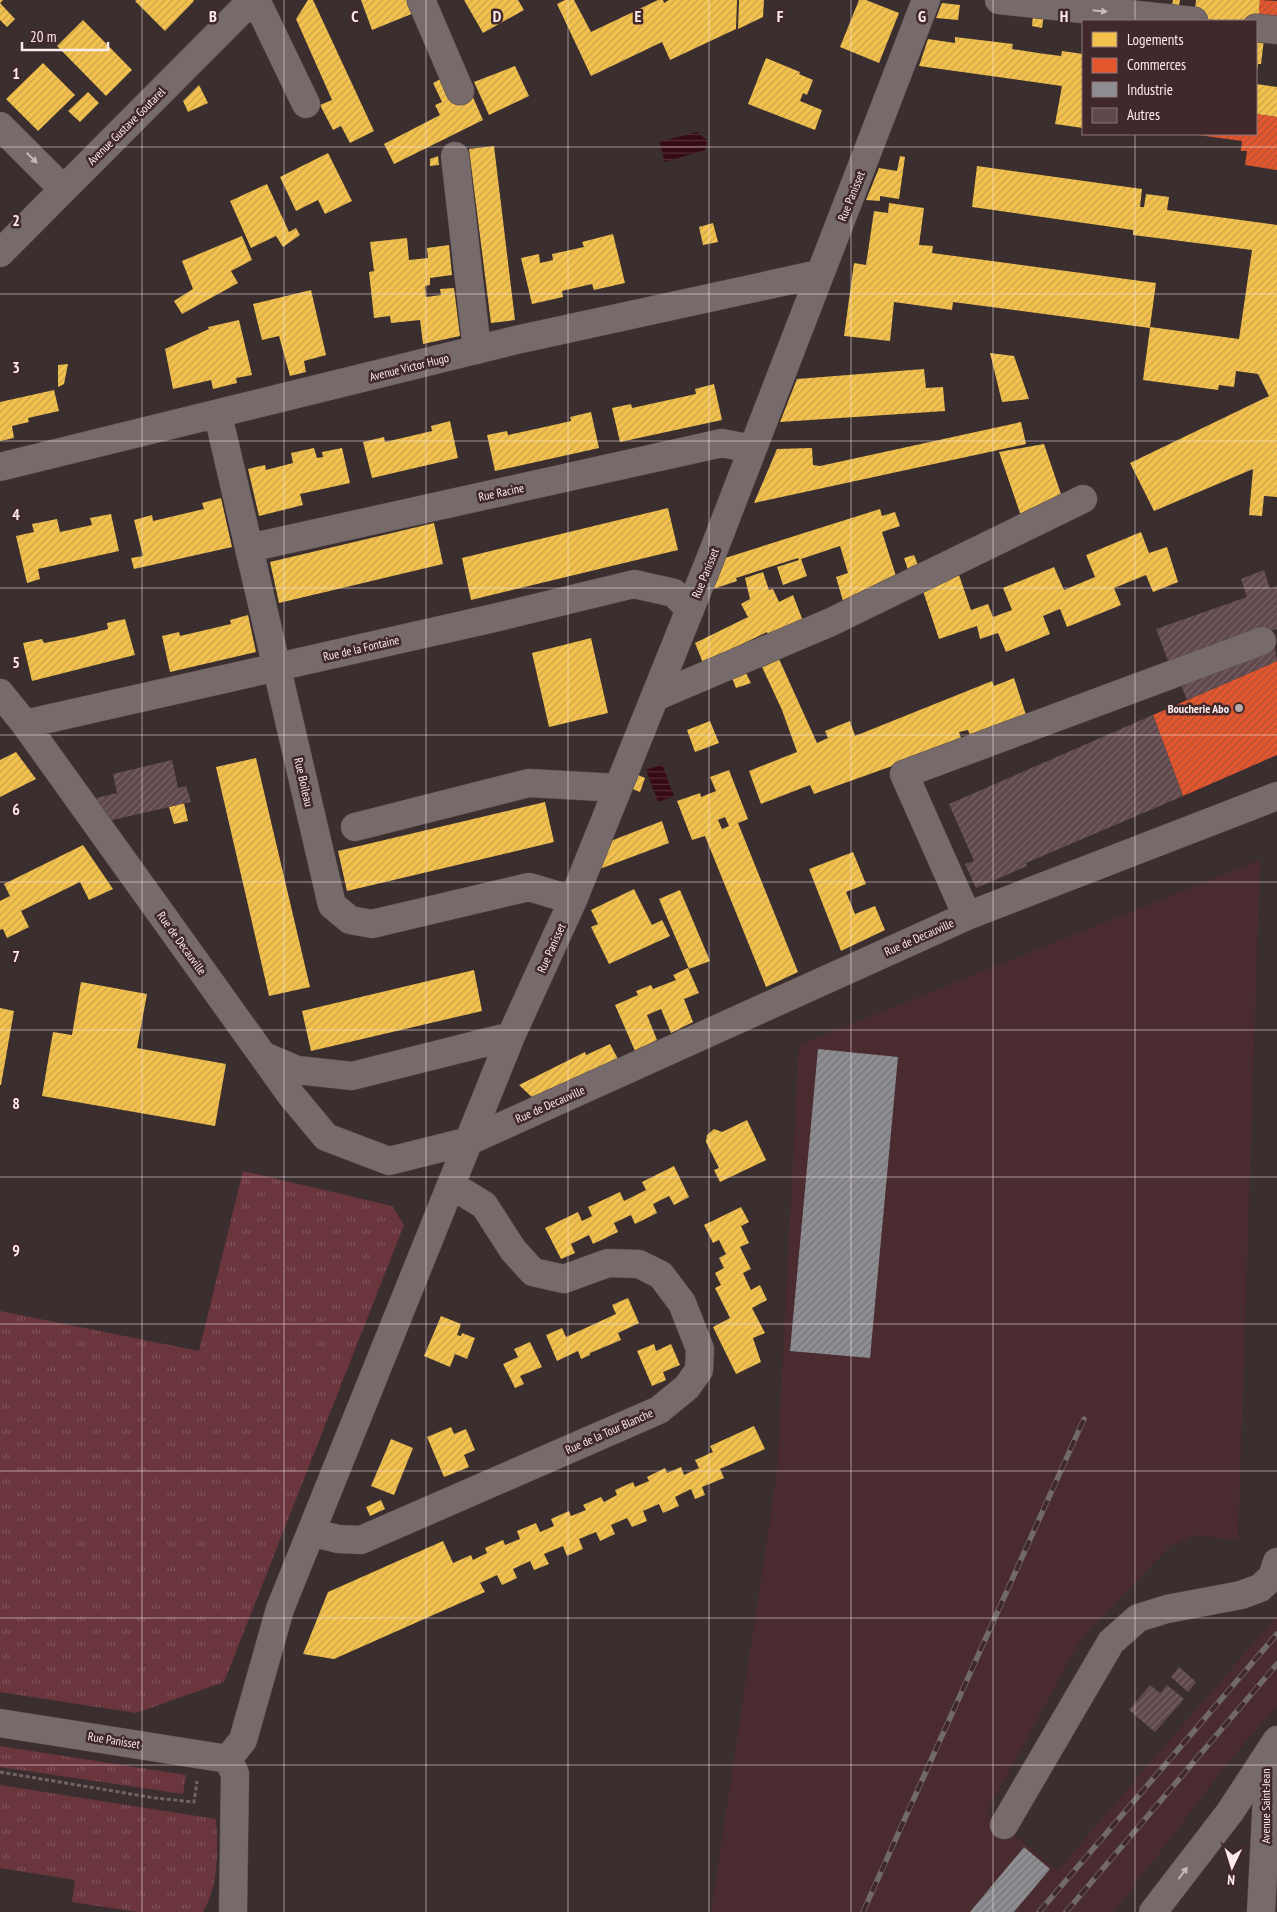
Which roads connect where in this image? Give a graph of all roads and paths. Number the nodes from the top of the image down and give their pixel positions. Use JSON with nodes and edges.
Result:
{"nodes":[{"id":1,"x":254,"y":0,"type":"edge"},
{"id":2,"x":421,"y":0,"type":"edge"},
{"id":3,"x":926,"y":0,"type":"edge"},
{"id":4,"x":999,"y":0,"type":"edge"},
{"id":5,"x":1185,"y":20,"type":"edge"},
{"id":6,"x":1257,"y":28,"type":"edge"},
{"id":7,"x":1277,"y":30,"type":"edge"},
{"id":8,"x":460,"y":91,"type":"dead end"},
{"id":9,"x":306,"y":104,"type":"dead end"},
{"id":10,"x":0,"y":126,"type":"edge"},
{"id":11,"x":455,"y":156,"type":"dead end"},
{"id":12,"x":64,"y":189,"type":"junction"},
{"id":13,"x":0,"y":253,"type":"edge"},
{"id":14,"x":819,"y":274,"type":"junction"},
{"id":15,"x":477,"y":350,"type":"junction"},
{"id":16,"x":218,"y":415,"type":"junction"},
{"id":17,"x":752,"y":449,"type":"junction"},
{"id":18,"x":0,"y":467,"type":"edge"},
{"id":19,"x":1083,"y":499,"type":"dead end"},
{"id":20,"x":249,"y":548,"type":"junction"},
{"id":21,"x":690,"y":610,"type":"junction"},
{"id":22,"x":1262,"y":641,"type":"dead end"},
{"id":23,"x":277,"y":667,"type":"junction"},
{"id":24,"x":0,"y":692,"type":"edge"},
{"id":25,"x":655,"y":697,"type":"junction"},
{"id":26,"x":25,"y":724,"type":"junction"},
{"id":27,"x":618,"y":788,"type":"junction"},
{"id":28,"x":1277,"y":796,"type":"edge"},
{"id":29,"x":355,"y":826,"type":"dead end"},
{"id":30,"x":573,"y":900,"type":"junction"},
{"id":31,"x":967,"y":916,"type":"junction"},
{"id":32,"x":511,"y":1036,"type":"junction"},
{"id":33,"x":263,"y":1055,"type":"junction"},
{"id":34,"x":469,"y":1141,"type":"junction"},
{"id":35,"x":452,"y":1185,"type":"junction"},
{"id":36,"x":311,"y":1532,"type":"junction"},
{"id":37,"x":1277,"y":1562,"type":"edge"},
{"id":38,"x":0,"y":1723,"type":"edge"},
{"id":39,"x":199,"y":1753,"type":"junction"},
{"id":40,"x":228,"y":1758,"type":"junction"},
{"id":41,"x":0,"y":1772,"type":"edge"},
{"id":42,"x":1271,"y":1775,"type":"edge"},
{"id":43,"x":1004,"y":1825,"type":"dead end"},
{"id":44,"x":1267,"y":1899,"type":"edge"},
{"id":45,"x":233,"y":1912,"type":"edge"},
{"id":46,"x":1153,"y":1912,"type":"edge"}],
"edges":[{"from":1,"to":9,"type":"street"},
{"from":1,"to":12,"type":"street","name":"Avenue Gustave Goutarel"},
{"from":2,"to":8,"type":"street"},
{"from":3,"to":14,"type":"street","name":"Rue Panisset"},
{"from":4,"to":5,"type":"street","one_way":true},
{"from":6,"to":7,"type":"street"},
{"from":10,"to":12,"type":"street","one_way":true},
{"from":11,"to":15,"type":"street"},
{"from":12,"to":13,"type":"street","name":"Avenue Gustave Goutarel"},
{"from":14,"to":15,"type":"street","name":"Avenue Victor Hugo"},
{"from":14,"to":17,"type":"street","name":"Rue Panisset"},
{"from":15,"to":16,"type":"street","name":"Avenue Victor Hugo"},
{"from":16,"to":18,"type":"street","name":"Avenue Victor Hugo"},
{"from":16,"to":20,"type":"street","name":"Rue Boileau"},
{"from":17,"to":20,"type":"street","name":"Rue Racine"},
{"from":17,"to":21,"type":"street","name":"Rue Panisset"},
{"from":19,"to":25,"type":"street"},
{"from":20,"to":23,"type":"street","name":"Rue Boileau"},
{"from":21,"to":23,"type":"street","name":"Rue de la Fontaine"},
{"from":21,"to":25,"type":"street","name":"Rue Panisset"},
{"from":22,"to":31,"type":"street"},
{"from":23,"to":26,"type":"street","name":"Rue de la Fontaine"},
{"from":23,"to":30,"type":"street","name":"Rue Boileau"},
{"from":24,"to":26,"type":"street","name":"Rue de Decauville"},
{"from":25,"to":27,"type":"street","name":"Rue Panisset"},
{"from":26,"to":33,"type":"street","name":"Rue de Decauville"},
{"from":27,"to":29,"type":"street"},
{"from":27,"to":30,"type":"street","name":"Rue Panisset"},
{"from":28,"to":31,"type":"street","name":"Rue de Decauville"},
{"from":30,"to":32,"type":"street","name":"Rue Panisset"},
{"from":31,"to":34,"type":"street","name":"Rue de Decauville"},
{"from":32,"to":33,"type":"street"},
{"from":32,"to":34,"type":"street","name":"Rue Panisset"},
{"from":33,"to":34,"type":"street","name":"Rue de Decauville"},
{"from":34,"to":35,"type":"street","name":"Rue Panisset"},
{"from":35,"to":36,"type":"street","name":"Rue Panisset"},
{"from":35,"to":36,"type":"street","name":"Rue de la Tour Blanche"},
{"from":36,"to":40,"type":"street","name":"Rue Panisset"},
{"from":37,"to":43,"type":"street"},
{"from":38,"to":39,"type":"street","name":"Rue Panisset"},
{"from":39,"to":40,"type":"street","name":"Rue Panisset"},
{"from":39,"to":41,"type":"path"},
{"from":40,"to":45,"type":"street"},
{"from":42,"to":44,"type":"street","name":"Avenue Saint-Jean"},
{"from":46,"to":42,"type":"street","one_way":true}]}
